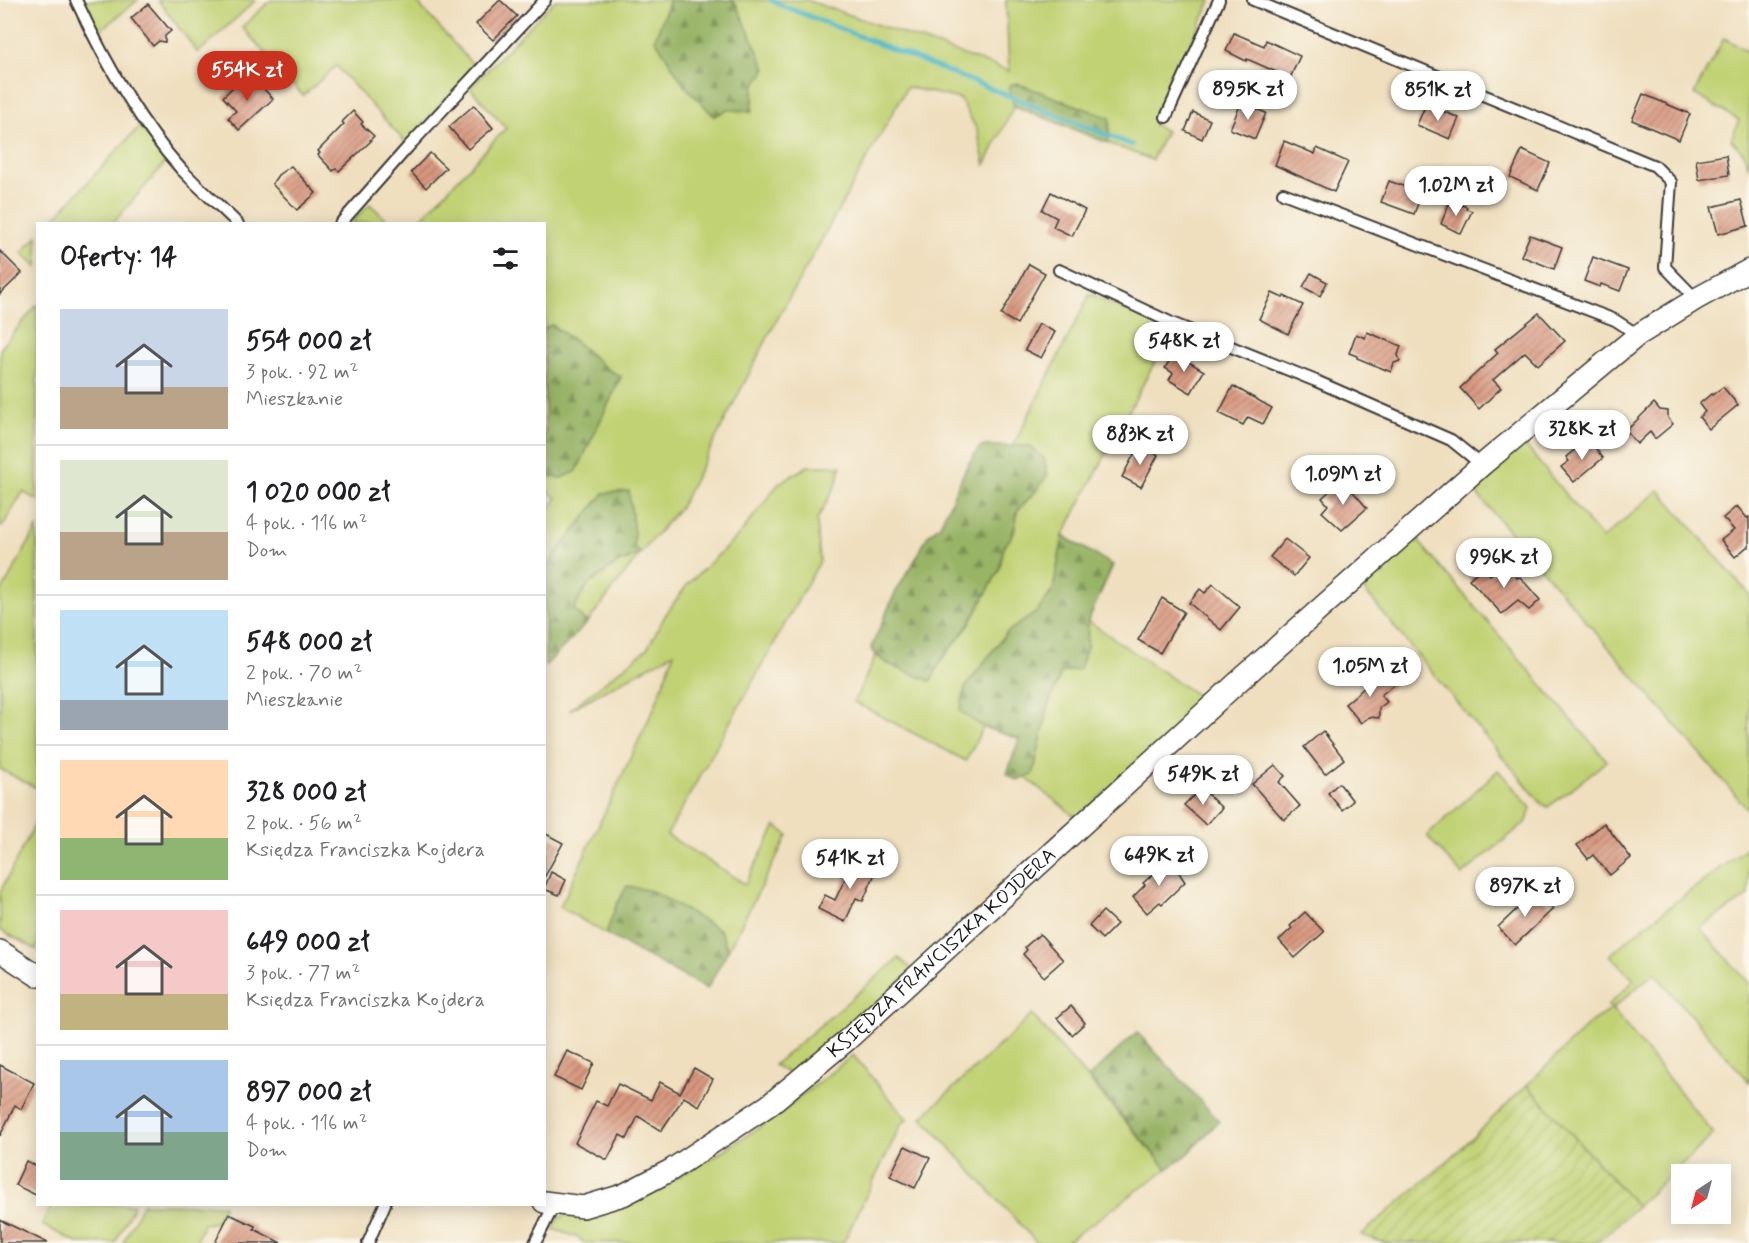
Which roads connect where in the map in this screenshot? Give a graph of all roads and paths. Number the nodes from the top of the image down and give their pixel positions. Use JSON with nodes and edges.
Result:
{"nodes":[{"id":1,"x":76,"y":0,"type":"edge"},
{"id":2,"x":545,"y":0,"type":"edge"},
{"id":3,"x":1219,"y":0,"type":"edge"},
{"id":4,"x":1253,"y":0,"type":"edge"},
{"id":5,"x":1166,"y":117,"type":"dead end"},
{"id":6,"x":1283,"y":193,"type":"dead end"},
{"id":7,"x":235,"y":222,"type":"edge"},
{"id":8,"x":342,"y":222,"type":"edge"},
{"id":9,"x":1059,"y":270,"type":"dead end"},
{"id":10,"x":1749,"y":270,"type":"edge"},
{"id":11,"x":1696,"y":299,"type":"junction"},
{"id":12,"x":1638,"y":335,"type":"junction"},
{"id":13,"x":1482,"y":465,"type":"junction"},
{"id":14,"x":0,"y":951,"type":"edge"},
{"id":15,"x":36,"y":975,"type":"edge"},
{"id":16,"x":550,"y":1202,"type":"edge"},
{"id":17,"x":384,"y":1206,"type":"edge"},
{"id":18,"x":368,"y":1243,"type":"edge"},
{"id":19,"x":536,"y":1243,"type":"edge"}],
"edges":[{"from":1,"to":7,"type":"lane"},
{"from":2,"to":8,"type":"lane"},
{"from":3,"to":5,"type":"lane"},
{"from":4,"to":11,"type":"lane"},
{"from":6,"to":12,"type":"lane"},
{"from":9,"to":13,"type":"lane"},
{"from":10,"to":11,"type":"street","name":"KSIĘDZA FRANCISZKA KOJDERA"},
{"from":11,"to":12,"type":"street","name":"KSIĘDZA FRANCISZKA KOJDERA"},
{"from":12,"to":13,"type":"street","name":"KSIĘDZA FRANCISZKA KOJDERA"},
{"from":13,"to":16,"type":"street","name":"KSIĘDZA FRANCISZKA KOJDERA"},
{"from":14,"to":15,"type":"street"},
{"from":16,"to":19,"type":"lane"},
{"from":17,"to":18,"type":"lane"}]}
